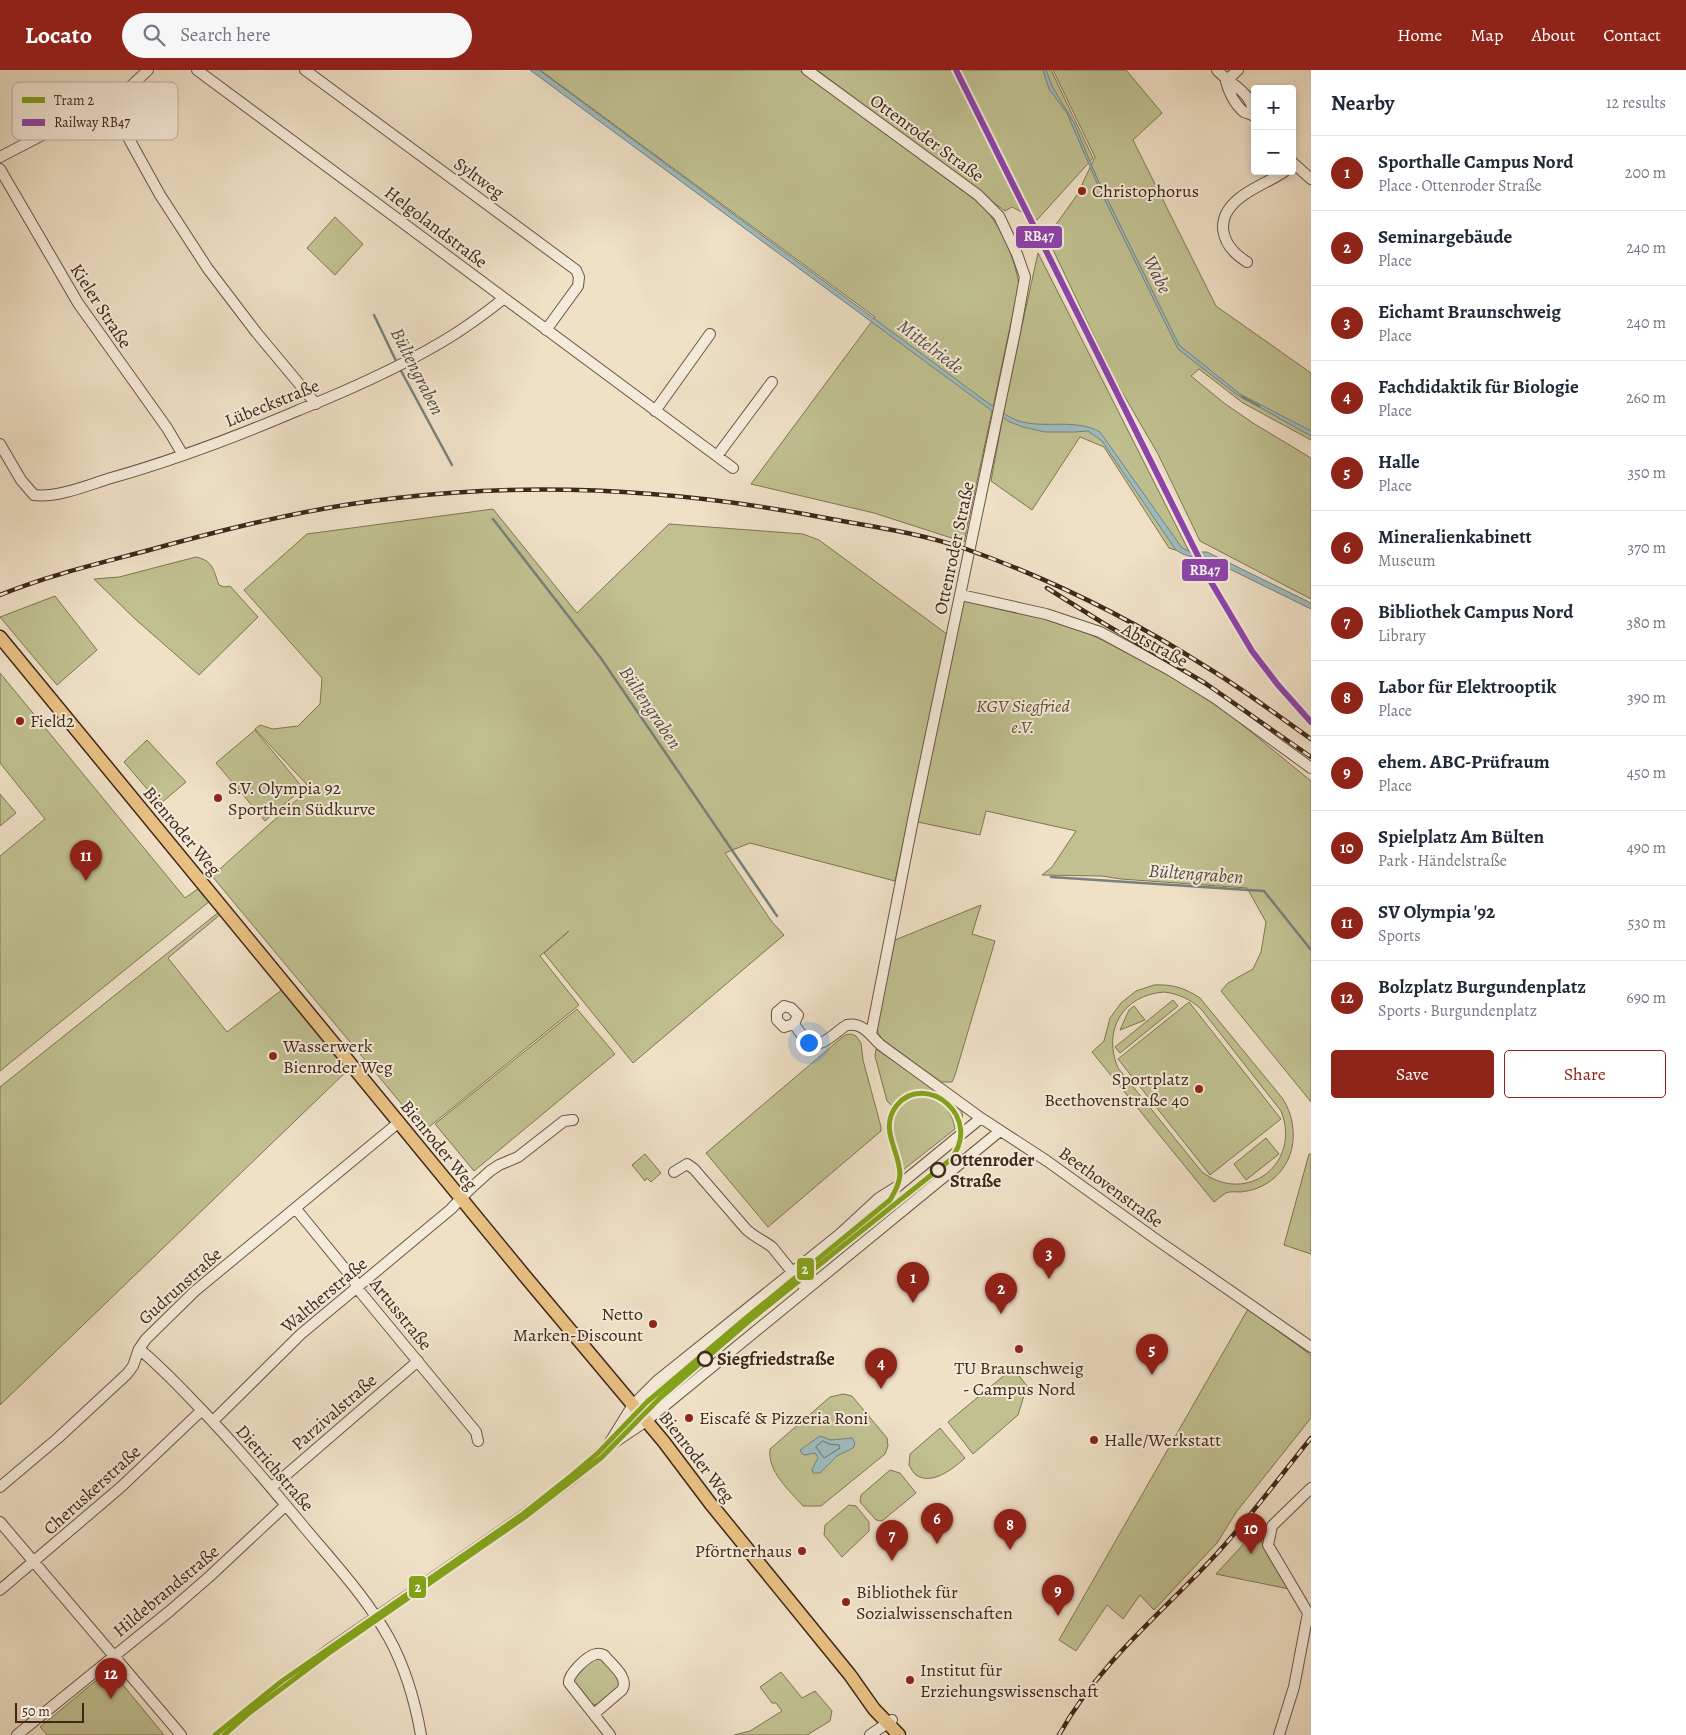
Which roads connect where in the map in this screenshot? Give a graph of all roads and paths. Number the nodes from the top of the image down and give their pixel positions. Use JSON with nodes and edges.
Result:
{"nodes":[{"id":1,"x":148,"y":70,"type":"edge"},
{"id":2,"x":197,"y":70,"type":"edge"},
{"id":3,"x":305,"y":70,"type":"edge"},
{"id":4,"x":807,"y":70,"type":"edge"},
{"id":5,"x":1217,"y":70,"type":"edge"},
{"id":6,"x":1238,"y":70,"type":"edge"},
{"id":7,"x":1226,"y":81,"type":"junction"},
{"id":8,"x":135,"y":82,"type":"edge"},
{"id":9,"x":1251,"y":115,"type":"edge"},
{"id":10,"x":33,"y":140,"type":"edge"},
{"id":11,"x":129,"y":140,"type":"edge"},
{"id":12,"x":0,"y":157,"type":"edge"},
{"id":13,"x":1296,"y":166,"type":"edge"},
{"id":14,"x":0,"y":169,"type":"edge"},
{"id":15,"x":1278,"y":175,"type":"edge"},
{"id":16,"x":1311,"y":179,"type":"edge"},
{"id":17,"x":1247,"y":262,"type":"dead end"},
{"id":18,"x":504,"y":298,"type":"junction"},
{"id":19,"x":546,"y":330,"type":"junction"},
{"id":20,"x":710,"y":334,"type":"dead end"},
{"id":21,"x":772,"y":382,"type":"dead end"},
{"id":22,"x":316,"y":404,"type":"junction"},
{"id":23,"x":655,"y":411,"type":"junction"},
{"id":24,"x":0,"y":444,"type":"edge"},
{"id":25,"x":183,"y":455,"type":"junction"},
{"id":26,"x":717,"y":456,"type":"junction"},
{"id":27,"x":733,"y":468,"type":"dead end"},
{"id":28,"x":961,"y":595,"type":"junction"},
{"id":29,"x":0,"y":637,"type":"edge"},
{"id":30,"x":1311,"y":768,"type":"edge"},
{"id":31,"x":794,"y":1024,"type":"dead end"},
{"id":32,"x":871,"y":1034,"type":"junction"},
{"id":33,"x":981,"y":1118,"type":"junction"},
{"id":34,"x":572,"y":1120,"type":"dead end"},
{"id":35,"x":398,"y":1123,"type":"junction"},
{"id":36,"x":1000,"y":1131,"type":"junction"},
{"id":37,"x":674,"y":1172,"type":"dead end"},
{"id":38,"x":461,"y":1199,"type":"junction"},
{"id":39,"x":296,"y":1209,"type":"junction"},
{"id":40,"x":792,"y":1272,"type":"junction"},
{"id":41,"x":357,"y":1288,"type":"junction"},
{"id":42,"x":806,"y":1289,"type":"junction"},
{"id":43,"x":1311,"y":1346,"type":"edge"},
{"id":44,"x":139,"y":1349,"type":"junction"},
{"id":45,"x":418,"y":1361,"type":"junction"},
{"id":46,"x":633,"y":1405,"type":"junction"},
{"id":47,"x":202,"y":1410,"type":"junction"},
{"id":48,"x":213,"y":1421,"type":"junction"},
{"id":49,"x":646,"y":1421,"type":"junction"},
{"id":50,"x":478,"y":1441,"type":"dead end"},
{"id":51,"x":607,"y":1447,"type":"junction"},
{"id":52,"x":0,"y":1488,"type":"edge"},
{"id":53,"x":272,"y":1488,"type":"junction"},
{"id":54,"x":1311,"y":1488,"type":"edge"},
{"id":55,"x":286,"y":1505,"type":"junction"},
{"id":56,"x":0,"y":1522,"type":"edge"},
{"id":57,"x":34,"y":1562,"type":"junction"},
{"id":58,"x":0,"y":1590,"type":"edge"},
{"id":59,"x":376,"y":1617,"type":"junction"},
{"id":60,"x":114,"y":1656,"type":"junction"},
{"id":61,"x":594,"y":1714,"type":"junction"},
{"id":62,"x":889,"y":1722,"type":"junction"},
{"id":63,"x":31,"y":1730,"type":"edge"},
{"id":64,"x":17,"y":1735,"type":"edge"},
{"id":65,"x":182,"y":1735,"type":"edge"},
{"id":66,"x":220,"y":1735,"type":"edge"},
{"id":67,"x":421,"y":1735,"type":"edge"},
{"id":68,"x":610,"y":1735,"type":"edge"},
{"id":69,"x":870,"y":1735,"type":"edge"},
{"id":70,"x":900,"y":1735,"type":"edge"},
{"id":71,"x":1279,"y":1735,"type":"edge"}],
"edges":[{"from":1,"to":8,"type":"street"},
{"from":2,"to":18,"type":"street","name":"Helgolandstraße"},
{"from":3,"to":19,"type":"street","name":"Syltweg"},
{"from":4,"to":28,"type":"street","name":"Ottenroder Straße"},
{"from":5,"to":7,"type":"street"},
{"from":6,"to":7,"type":"street"},
{"from":7,"to":9,"type":"street"},
{"from":10,"to":12,"type":"street"},
{"from":11,"to":22,"type":"street"},
{"from":13,"to":16,"type":"street"},
{"from":14,"to":25,"type":"street","name":"Kieler Straße"},
{"from":15,"to":17,"type":"street"},
{"from":18,"to":19,"type":"street","name":"Helgolandstraße"},
{"from":18,"to":22,"type":"street","name":"Lübeckstraße"},
{"from":19,"to":23,"type":"street","name":"Helgolandstraße"},
{"from":20,"to":23,"type":"street"},
{"from":21,"to":26,"type":"street"},
{"from":22,"to":25,"type":"street","name":"Lübeckstraße"},
{"from":23,"to":26,"type":"street","name":"Helgolandstraße"},
{"from":24,"to":25,"type":"street","name":"Lübeckstraße"},
{"from":26,"to":27,"type":"street","name":"Helgolandstraße"},
{"from":28,"to":30,"type":"street","name":"Abtstraße"},
{"from":28,"to":32,"type":"street","name":"Ottenroder Straße"},
{"from":29,"to":35,"type":"main road","name":"Bienroder Weg"},
{"from":31,"to":32,"type":"street"},
{"from":32,"to":33,"type":"street","name":"Beethovenstraße"},
{"from":33,"to":36,"type":"street","name":"Beethovenstraße"},
{"from":33,"to":40,"type":"street"},
{"from":34,"to":38,"type":"street","name":"Waltherstraße"},
{"from":35,"to":38,"type":"main road","name":"Bienroder Weg"},
{"from":35,"to":39,"type":"street","name":"Gudrunstraße"},
{"from":36,"to":42,"type":"street"},
{"from":36,"to":43,"type":"street","name":"Beethovenstraße"},
{"from":37,"to":40,"type":"street"},
{"from":38,"to":41,"type":"street","name":"Waltherstraße"},
{"from":38,"to":46,"type":"main road","name":"Bienroder Weg"},
{"from":39,"to":41,"type":"street","name":"Artusstraße"},
{"from":39,"to":44,"type":"street","name":"Gudrunstraße"},
{"from":40,"to":42,"type":"street"},
{"from":40,"to":46,"type":"street"},
{"from":41,"to":45,"type":"street","name":"Artusstraße"},
{"from":41,"to":48,"type":"street","name":"Waltherstraße"},
{"from":42,"to":49,"type":"street"},
{"from":44,"to":47,"type":"street","name":"Dietrichstraße"},
{"from":44,"to":52,"type":"street","name":"Gudrunstraße"},
{"from":45,"to":50,"type":"street","name":"Artusstraße"},
{"from":45,"to":53,"type":"street","name":"Parzivalstraße"},
{"from":46,"to":49,"type":"main road","name":"Bienroder Weg"},
{"from":46,"to":51,"type":"street"},
{"from":47,"to":48,"type":"street","name":"Dietrichstraße"},
{"from":47,"to":57,"type":"street","name":"Cheruskerstraße"},
{"from":48,"to":53,"type":"street","name":"Dietrichstraße"},
{"from":49,"to":51,"type":"street"},
{"from":49,"to":62,"type":"main road","name":"Bienroder Weg"},
{"from":51,"to":59,"type":"street"},
{"from":53,"to":55,"type":"street","name":"Dietrichstraße"},
{"from":54,"to":71,"type":"street"},
{"from":55,"to":59,"type":"street","name":"Dietrichstraße"},
{"from":55,"to":60,"type":"street","name":"Hildebrandstraße"},
{"from":56,"to":57,"type":"street"},
{"from":57,"to":58,"type":"street","name":"Cheruskerstraße"},
{"from":57,"to":60,"type":"street"},
{"from":59,"to":66,"type":"street"},
{"from":59,"to":67,"type":"street","name":"Dietrichstraße"},
{"from":60,"to":63,"type":"street","name":"Hildebrandstraße"},
{"from":60,"to":65,"type":"street"},
{"from":61,"to":61,"type":"street"},
{"from":61,"to":68,"type":"street"},
{"from":62,"to":69,"type":"street"},
{"from":62,"to":70,"type":"main road","name":"Bienroder Weg"},
{"from":63,"to":64,"type":"street","name":"Hildebrandstraße"}]}
